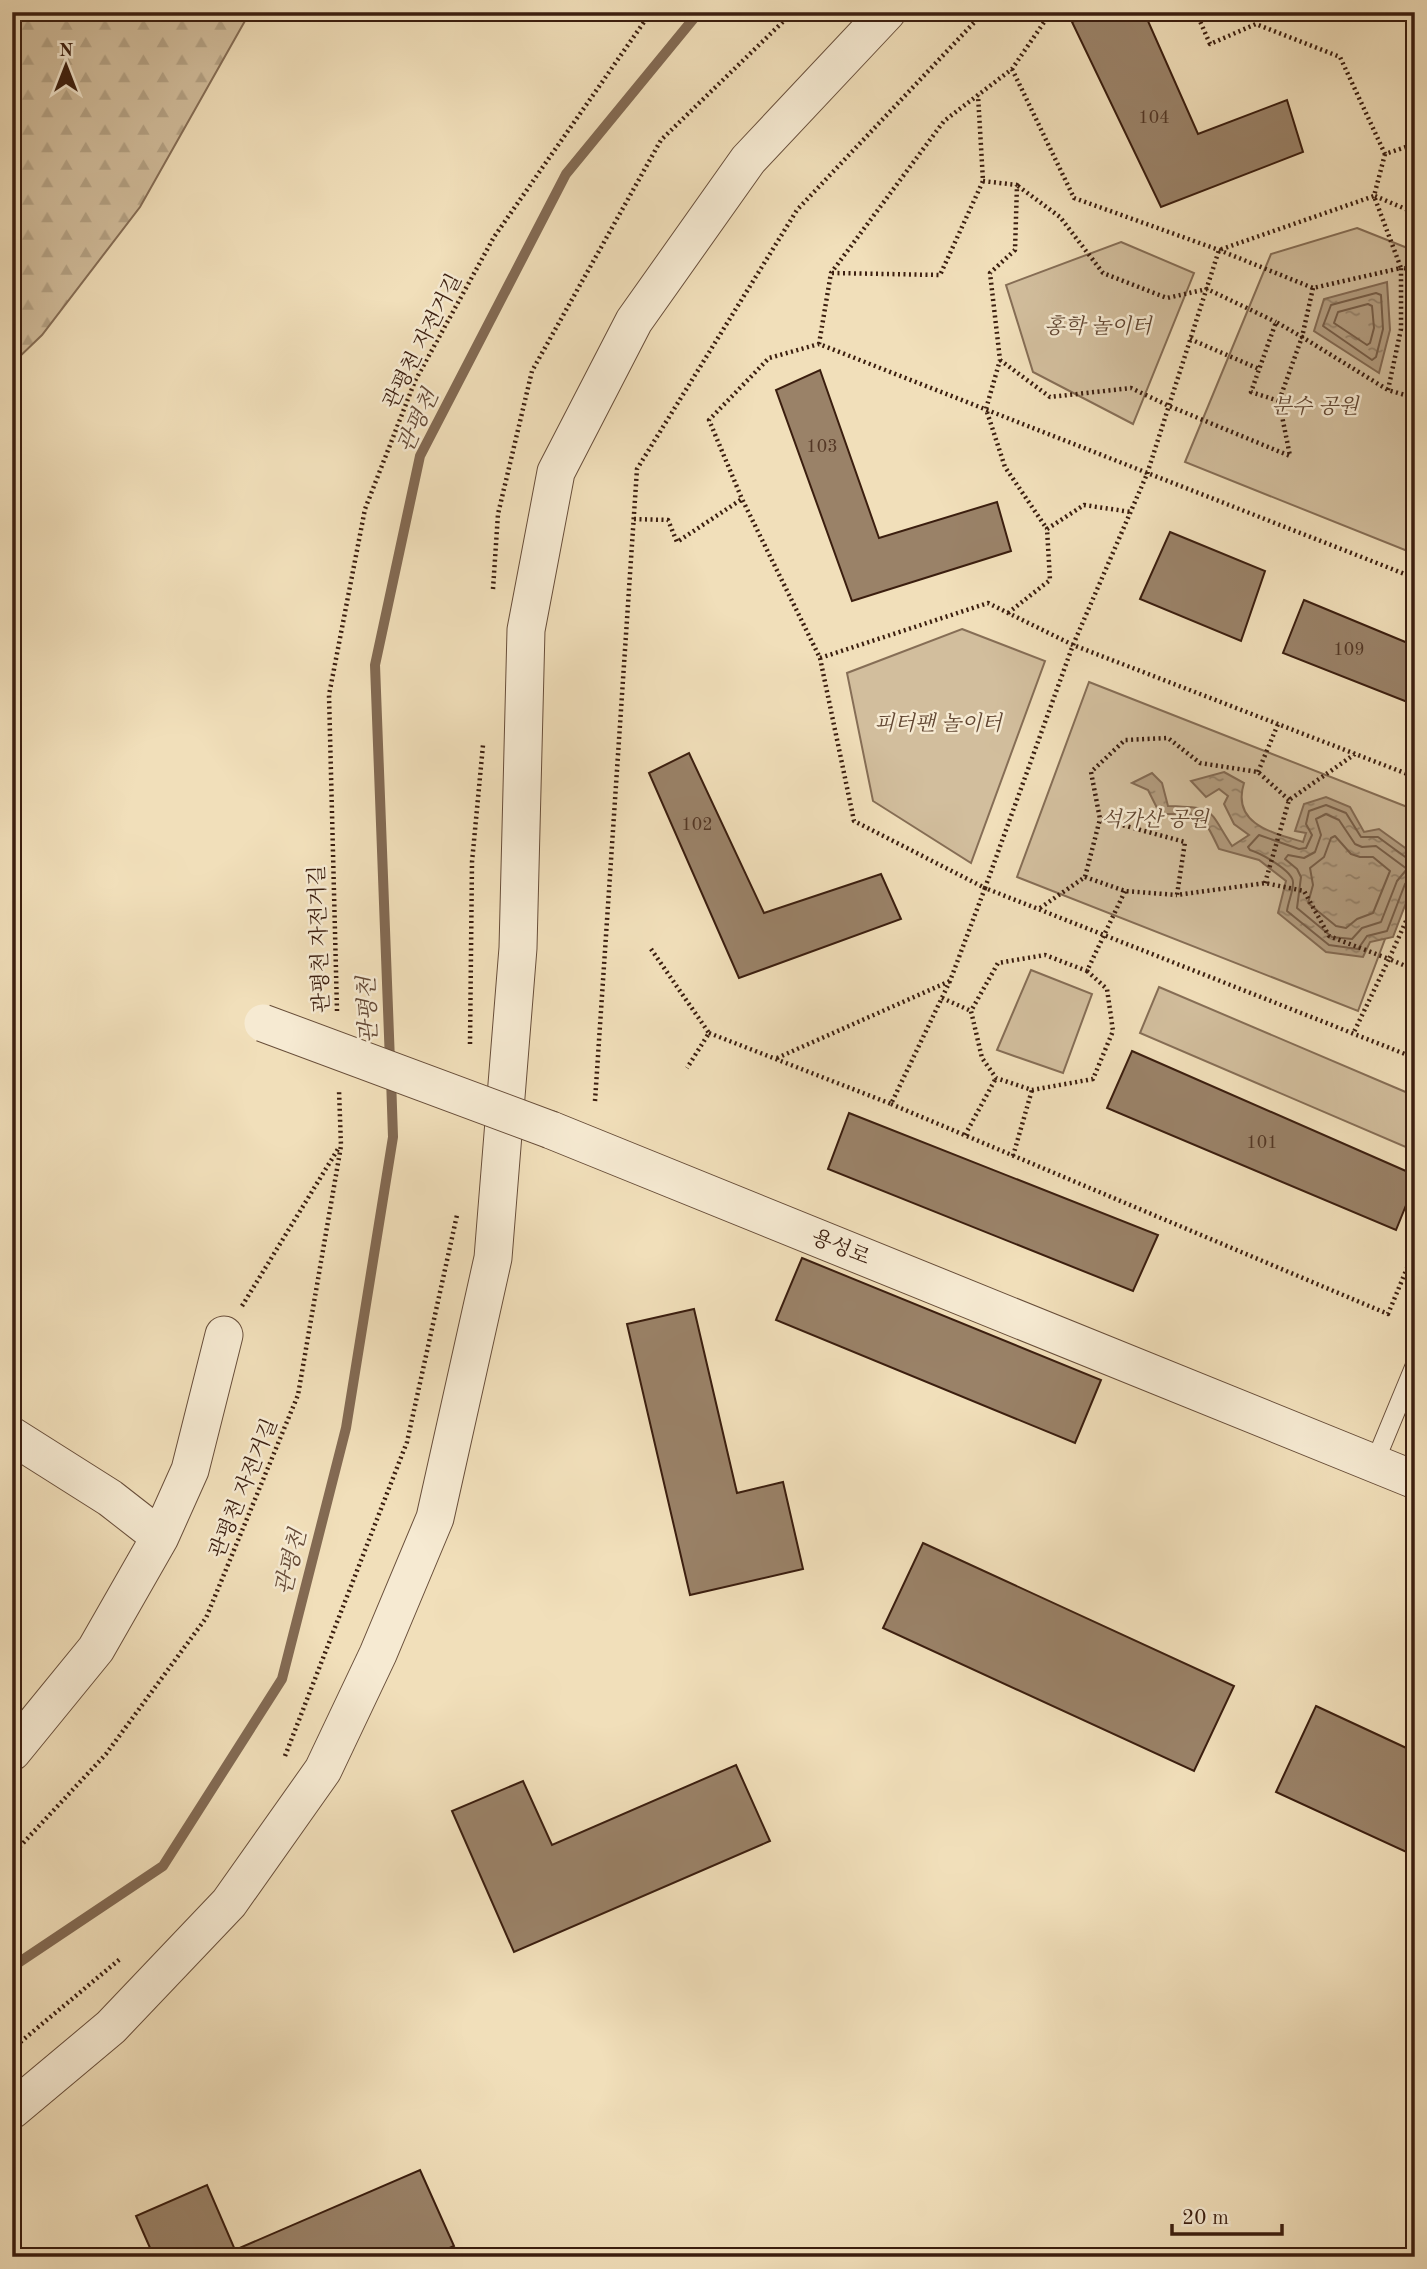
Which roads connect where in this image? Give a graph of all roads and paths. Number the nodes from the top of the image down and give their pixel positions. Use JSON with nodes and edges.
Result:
{"nodes":[{"id":1,"x":650,"y":12,"type":"edge"},
{"id":2,"x":887,"y":12,"type":"edge"},
{"id":3,"x":984,"y":12,"type":"edge"},
{"id":4,"x":1051,"y":12,"type":"edge"},
{"id":5,"x":1196,"y":12,"type":"edge"},
{"id":6,"x":1012,"y":69,"type":"junction"},
{"id":7,"x":978,"y":95,"type":"junction"},
{"id":8,"x":1415,"y":144,"type":"edge"},
{"id":9,"x":1385,"y":154,"type":"junction"},
{"id":10,"x":983,"y":181,"type":"junction"},
{"id":11,"x":1017,"y":185,"type":"junction"},
{"id":12,"x":1374,"y":196,"type":"junction"},
{"id":13,"x":1415,"y":213,"type":"edge"},
{"id":14,"x":1219,"y":250,"type":"junction"},
{"id":15,"x":1401,"y":268,"type":"junction"},
{"id":16,"x":1415,"y":269,"type":"edge"},
{"id":17,"x":831,"y":273,"type":"junction"},
{"id":18,"x":1313,"y":288,"type":"junction"},
{"id":19,"x":1207,"y":289,"type":"junction"},
{"id":20,"x":1276,"y":322,"type":"junction"},
{"id":21,"x":1302,"y":337,"type":"junction"},
{"id":22,"x":1191,"y":340,"type":"junction"},
{"id":23,"x":819,"y":344,"type":"junction"},
{"id":24,"x":1000,"y":360,"type":"junction"},
{"id":25,"x":1259,"y":369,"type":"junction"},
{"id":26,"x":1388,"y":390,"type":"junction"},
{"id":27,"x":1415,"y":398,"type":"edge"},
{"id":28,"x":1279,"y":401,"type":"junction"},
{"id":29,"x":1169,"y":406,"type":"junction"},
{"id":30,"x":986,"y":409,"type":"junction"},
{"id":31,"x":1147,"y":474,"type":"junction"},
{"id":32,"x":742,"y":499,"type":"junction"},
{"id":33,"x":1131,"y":512,"type":"junction"},
{"id":34,"x":634,"y":519,"type":"junction"},
{"id":35,"x":1047,"y":529,"type":"junction"},
{"id":36,"x":1415,"y":578,"type":"edge"},
{"id":37,"x":1007,"y":613,"type":"junction"},
{"id":38,"x":1073,"y":645,"type":"junction"},
{"id":39,"x":820,"y":657,"type":"junction"},
{"id":40,"x":1278,"y":724,"type":"junction"},
{"id":41,"x":1356,"y":754,"type":"junction"},
{"id":42,"x":1258,"y":772,"type":"junction"},
{"id":43,"x":1415,"y":777,"type":"edge"},
{"id":44,"x":1289,"y":800,"type":"junction"},
{"id":45,"x":1100,"y":819,"type":"junction"},
{"id":46,"x":1084,"y":877,"type":"junction"},
{"id":47,"x":1265,"y":883,"type":"junction"},
{"id":48,"x":985,"y":888,"type":"junction"},
{"id":49,"x":1125,"y":891,"type":"junction"},
{"id":50,"x":1177,"y":895,"type":"junction"},
{"id":51,"x":1415,"y":901,"type":"edge"},
{"id":52,"x":1039,"y":909,"type":"junction"},
{"id":53,"x":1105,"y":935,"type":"junction"},
{"id":54,"x":651,"y":949,"type":"dead end"},
{"id":55,"x":1389,"y":959,"type":"junction"},
{"id":56,"x":1415,"y":970,"type":"edge"},
{"id":57,"x":1087,"y":971,"type":"junction"},
{"id":58,"x":950,"y":981,"type":"junction"},
{"id":59,"x":942,"y":998,"type":"junction"},
{"id":60,"x":971,"y":1011,"type":"junction"},
{"id":61,"x":263,"y":1023,"type":"dead end"},
{"id":62,"x":337,"y":1023,"type":"dead end"},
{"id":63,"x":709,"y":1033,"type":"junction"},
{"id":64,"x":1353,"y":1034,"type":"junction"},
{"id":65,"x":1415,"y":1058,"type":"edge"},
{"id":66,"x":776,"y":1059,"type":"junction"},
{"id":67,"x":687,"y":1069,"type":"dead end"},
{"id":68,"x":339,"y":1077,"type":"dead end"},
{"id":69,"x":996,"y":1078,"type":"junction"},
{"id":70,"x":1032,"y":1090,"type":"junction"},
{"id":71,"x":595,"y":1101,"type":"dead end"},
{"id":72,"x":891,"y":1104,"type":"junction"},
{"id":73,"x":965,"y":1135,"type":"junction"},
{"id":74,"x":341,"y":1146,"type":"junction"},
{"id":75,"x":1013,"y":1156,"type":"junction"},
{"id":76,"x":1415,"y":1249,"type":"edge"},
{"id":77,"x":225,"y":1335,"type":"joint"},
{"id":78,"x":1415,"y":1365,"type":"edge"},
{"id":79,"x":12,"y":1436,"type":"edge"},
{"id":80,"x":1374,"y":1464,"type":"junction"},
{"id":81,"x":1415,"y":1480,"type":"edge"},
{"id":82,"x":160,"y":1537,"type":"junction"},
{"id":83,"x":12,"y":1752,"type":"edge"},
{"id":84,"x":12,"y":1855,"type":"edge"},
{"id":85,"x":12,"y":2110,"type":"edge"}],
"edges":[{"from":1,"to":62,"type":"path","name":"관평천 자전거길"},
{"from":2,"to":85,"type":"street"},
{"from":3,"to":34,"type":"path"},
{"from":4,"to":6,"type":"path"},
{"from":5,"to":9,"type":"path"},
{"from":6,"to":7,"type":"path"},
{"from":6,"to":14,"type":"path"},
{"from":7,"to":10,"type":"path"},
{"from":7,"to":17,"type":"path"},
{"from":8,"to":9,"type":"path"},
{"from":9,"to":12,"type":"path"},
{"from":10,"to":11,"type":"path"},
{"from":10,"to":17,"type":"path"},
{"from":11,"to":19,"type":"path"},
{"from":11,"to":24,"type":"path"},
{"from":12,"to":13,"type":"path"},
{"from":12,"to":14,"type":"path"},
{"from":12,"to":15,"type":"path"},
{"from":14,"to":18,"type":"path"},
{"from":14,"to":19,"type":"path"},
{"from":15,"to":16,"type":"path"},
{"from":15,"to":18,"type":"path"},
{"from":15,"to":26,"type":"path"},
{"from":17,"to":23,"type":"path"},
{"from":18,"to":21,"type":"path"},
{"from":19,"to":20,"type":"path"},
{"from":19,"to":22,"type":"path"},
{"from":20,"to":21,"type":"path"},
{"from":20,"to":25,"type":"path"},
{"from":21,"to":26,"type":"path"},
{"from":21,"to":28,"type":"path"},
{"from":22,"to":25,"type":"path"},
{"from":22,"to":29,"type":"path"},
{"from":23,"to":30,"type":"path"},
{"from":23,"to":32,"type":"path"},
{"from":24,"to":29,"type":"path"},
{"from":24,"to":30,"type":"path"},
{"from":25,"to":28,"type":"path"},
{"from":26,"to":27,"type":"path"},
{"from":28,"to":29,"type":"path"},
{"from":29,"to":31,"type":"path"},
{"from":30,"to":31,"type":"path"},
{"from":30,"to":35,"type":"path"},
{"from":31,"to":33,"type":"path"},
{"from":31,"to":36,"type":"path"},
{"from":32,"to":34,"type":"path"},
{"from":32,"to":39,"type":"path"},
{"from":33,"to":35,"type":"path"},
{"from":33,"to":38,"type":"path"},
{"from":34,"to":71,"type":"path"},
{"from":35,"to":37,"type":"path"},
{"from":37,"to":38,"type":"path"},
{"from":37,"to":39,"type":"path"},
{"from":38,"to":40,"type":"path"},
{"from":38,"to":48,"type":"path"},
{"from":39,"to":48,"type":"path"},
{"from":40,"to":41,"type":"path"},
{"from":40,"to":42,"type":"path"},
{"from":41,"to":43,"type":"path"},
{"from":41,"to":44,"type":"path"},
{"from":42,"to":44,"type":"path"},
{"from":42,"to":45,"type":"path"},
{"from":44,"to":47,"type":"path"},
{"from":45,"to":46,"type":"path"},
{"from":45,"to":50,"type":"path"},
{"from":46,"to":49,"type":"path"},
{"from":46,"to":52,"type":"path"},
{"from":47,"to":50,"type":"path"},
{"from":47,"to":55,"type":"path"},
{"from":48,"to":52,"type":"path"},
{"from":48,"to":58,"type":"path"},
{"from":49,"to":50,"type":"path"},
{"from":49,"to":53,"type":"path"},
{"from":51,"to":55,"type":"path"},
{"from":52,"to":53,"type":"path"},
{"from":53,"to":57,"type":"path"},
{"from":53,"to":64,"type":"path"},
{"from":54,"to":63,"type":"path"},
{"from":55,"to":56,"type":"path"},
{"from":55,"to":64,"type":"path"},
{"from":57,"to":60,"type":"path"},
{"from":57,"to":70,"type":"path"},
{"from":58,"to":59,"type":"path"},
{"from":58,"to":66,"type":"path"},
{"from":59,"to":60,"type":"path"},
{"from":59,"to":72,"type":"path"},
{"from":60,"to":69,"type":"path"},
{"from":61,"to":80,"type":"street","name":"용성로","bridge":true},
{"from":63,"to":66,"type":"path"},
{"from":63,"to":67,"type":"path"},
{"from":64,"to":65,"type":"path"},
{"from":66,"to":72,"type":"path"},
{"from":68,"to":74,"type":"path","name":"관평천 자전거길"},
{"from":69,"to":70,"type":"path"},
{"from":69,"to":73,"type":"path"},
{"from":70,"to":75,"type":"path"},
{"from":72,"to":73,"type":"path"},
{"from":73,"to":75,"type":"path"},
{"from":74,"to":77,"type":"path"},
{"from":74,"to":84,"type":"path","name":"관평천 자전거길"},
{"from":75,"to":76,"type":"path"},
{"from":77,"to":82,"type":"street"},
{"from":78,"to":80,"type":"lane"},
{"from":79,"to":82,"type":"street"},
{"from":80,"to":81,"type":"street","name":"용성로"},
{"from":82,"to":83,"type":"street"}]}
